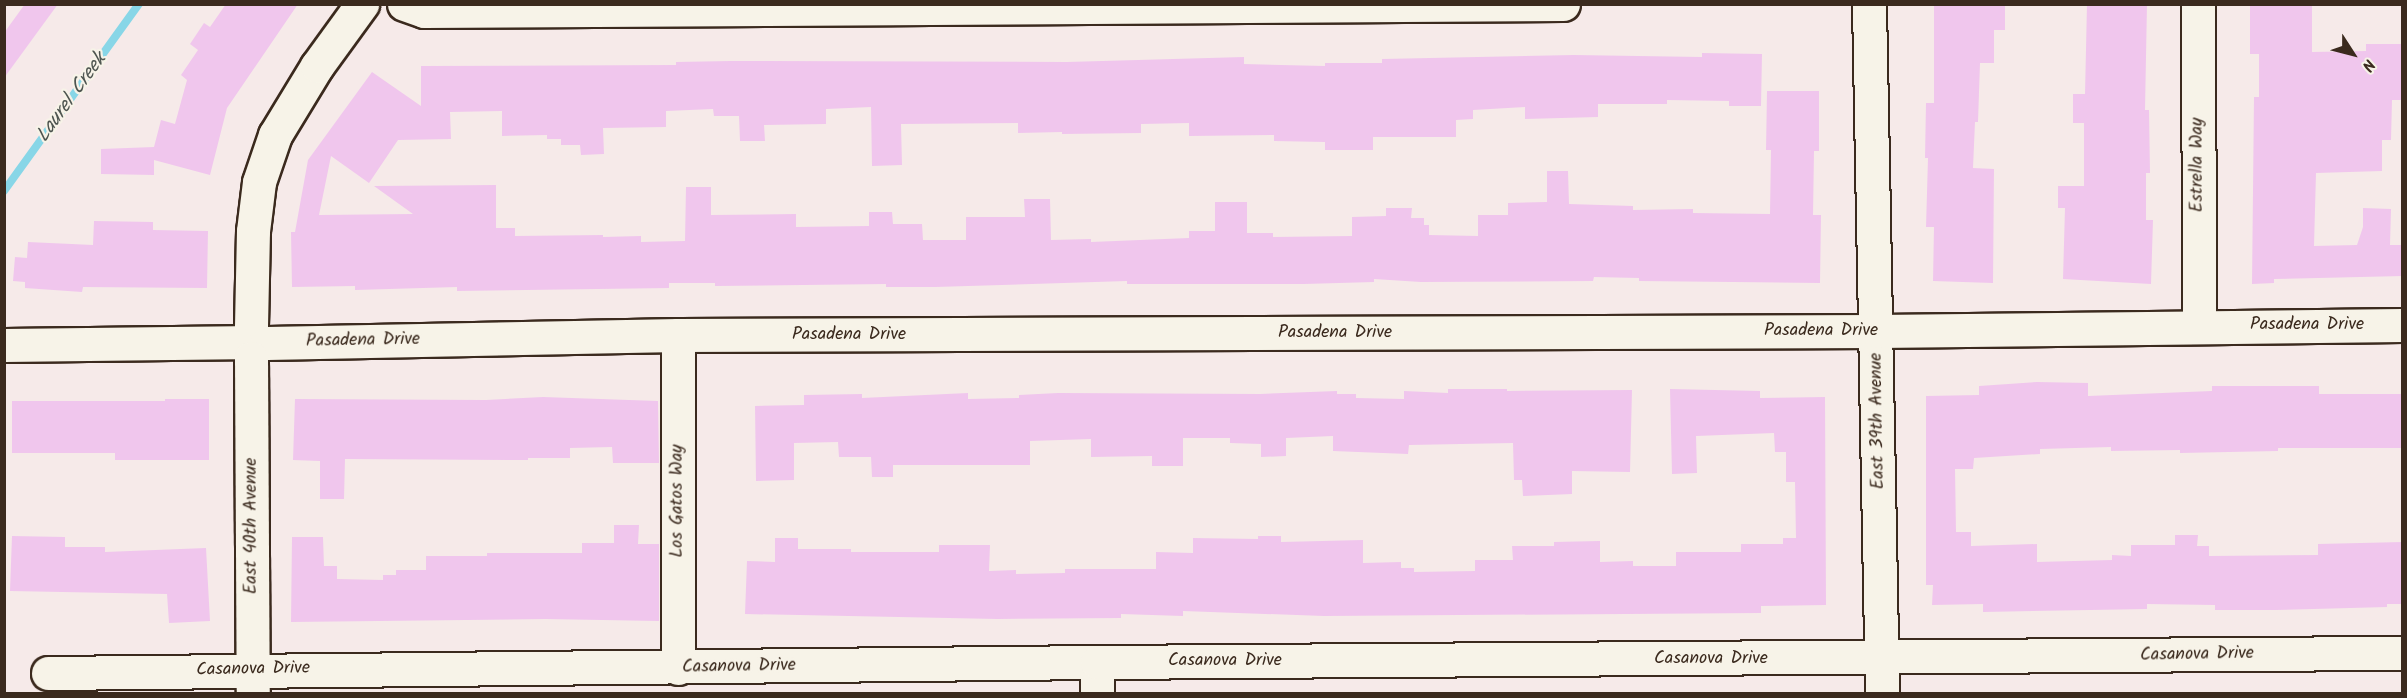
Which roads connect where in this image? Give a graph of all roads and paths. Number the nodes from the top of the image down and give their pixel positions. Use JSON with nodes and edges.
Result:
{"nodes":[{"id":1,"x":362,"y":4,"type":"edge"},
{"id":2,"x":404,"y":4,"type":"edge"},
{"id":3,"x":1563,"y":4,"type":"edge"},
{"id":4,"x":1869,"y":4,"type":"edge"},
{"id":5,"x":2198,"y":4,"type":"edge"},
{"id":6,"x":2199,"y":325,"type":"junction"},
{"id":7,"x":2403,"y":325,"type":"edge"},
{"id":8,"x":1877,"y":330,"type":"junction"},
{"id":9,"x":678,"y":335,"type":"junction"},
{"id":10,"x":251,"y":342,"type":"junction"},
{"id":11,"x":4,"y":345,"type":"edge"},
{"id":12,"x":2403,"y":653,"type":"edge"},
{"id":13,"x":1881,"y":658,"type":"junction"},
{"id":14,"x":678,"y":668,"type":"junction"},
{"id":15,"x":48,"y":673,"type":"dead end"},
{"id":16,"x":1097,"y":678,"type":"edge"},
{"id":17,"x":253,"y":682,"type":"edge"},
{"id":18,"x":1882,"y":693,"type":"edge"}],
"edges":[{"from":1,"to":10,"type":"street","name":"East 40th Avenue"},
{"from":2,"to":3,"type":"street"},
{"from":4,"to":8,"type":"street","name":"East 39th Avenue"},
{"from":5,"to":6,"type":"street","name":"Estrella Way"},
{"from":6,"to":7,"type":"street","name":"Pasadena Drive"},
{"from":6,"to":8,"type":"street","name":"Pasadena Drive"},
{"from":8,"to":9,"type":"street","name":"Pasadena Drive"},
{"from":8,"to":13,"type":"street","name":"East 39th Avenue"},
{"from":9,"to":10,"type":"street","name":"Pasadena Drive"},
{"from":9,"to":14,"type":"street","name":"Los Gatos Way"},
{"from":10,"to":11,"type":"street","name":"Pasadena Drive"},
{"from":10,"to":17,"type":"street","name":"East 40th Avenue"},
{"from":12,"to":13,"type":"street","name":"Casanova Drive"},
{"from":13,"to":16,"type":"street","name":"Casanova Drive"},
{"from":13,"to":18,"type":"street","name":"East 39th Avenue"},
{"from":14,"to":16,"type":"street","name":"Casanova Drive"},
{"from":14,"to":17,"type":"street","name":"Casanova Drive"},
{"from":15,"to":17,"type":"street","name":"Casanova Drive"}]}
